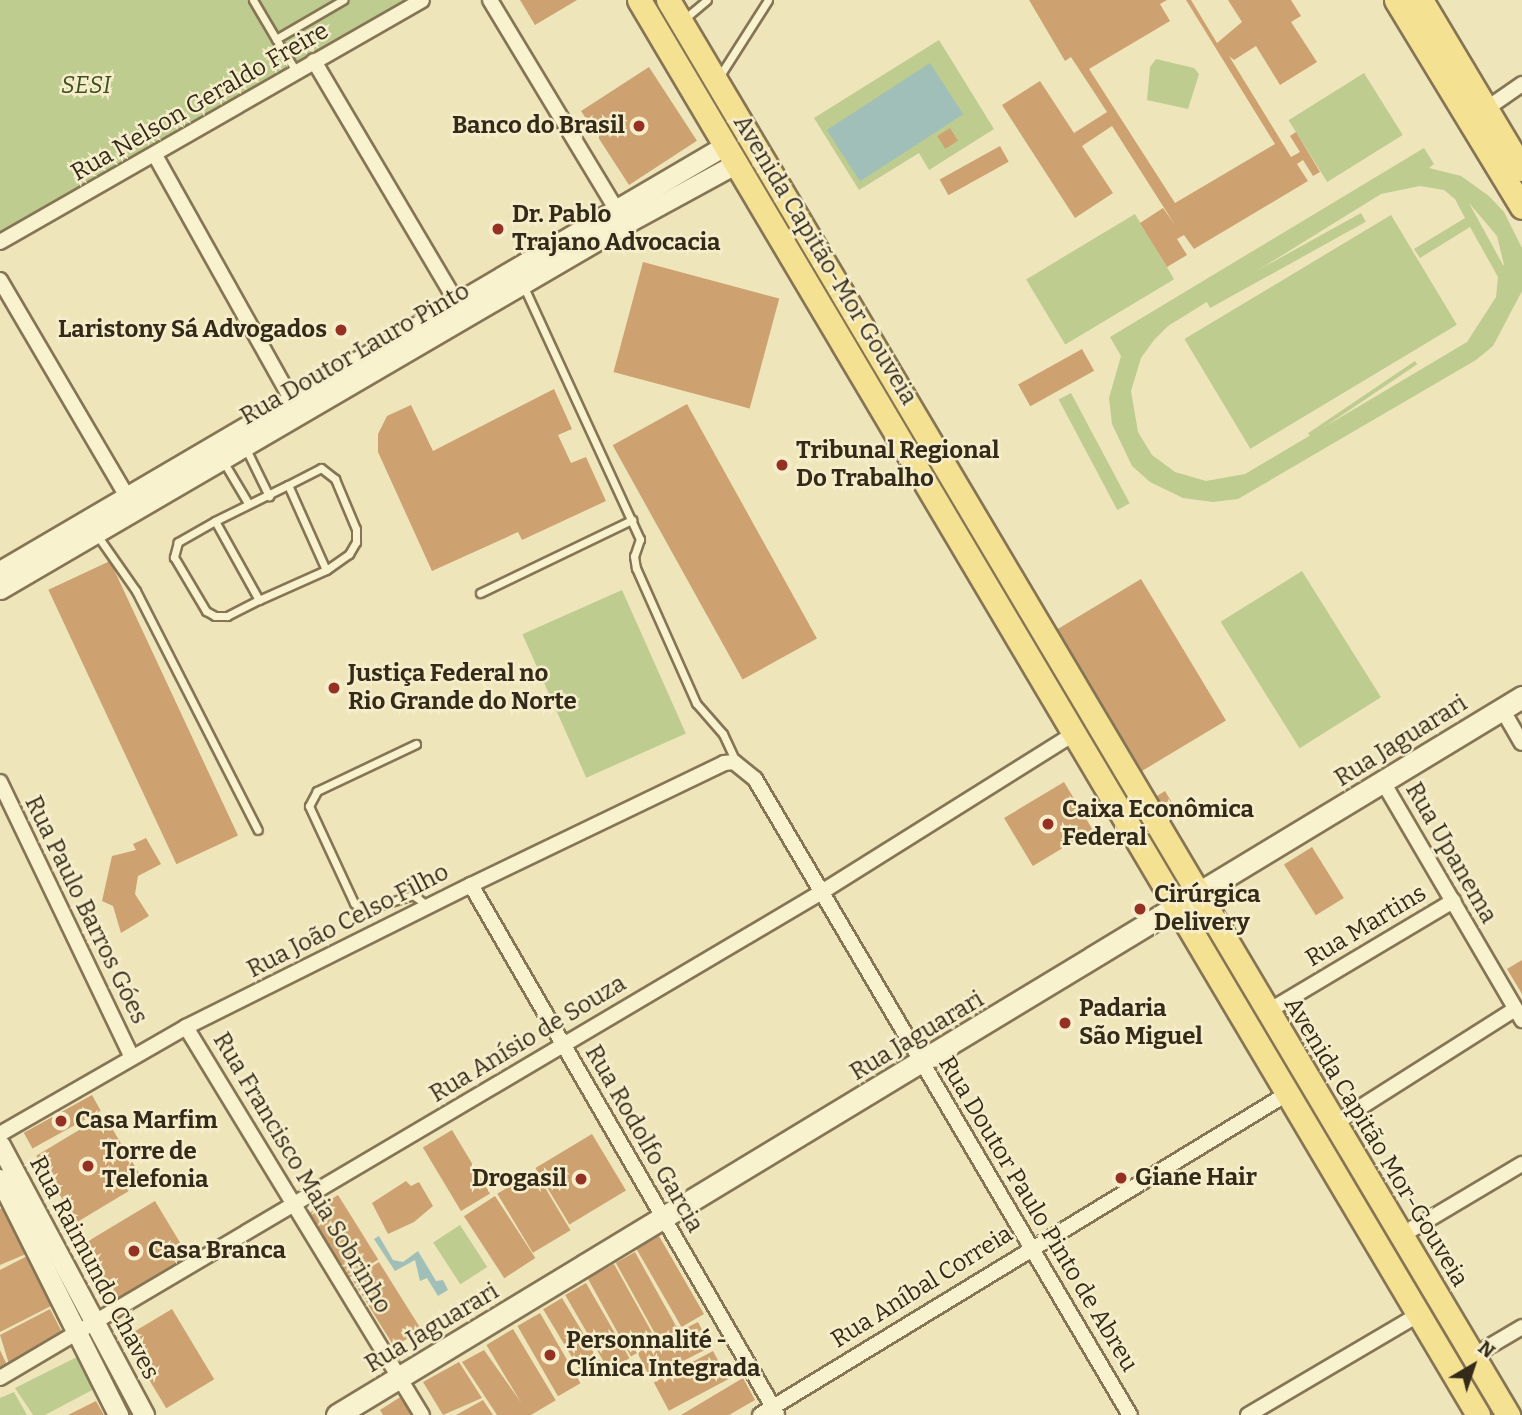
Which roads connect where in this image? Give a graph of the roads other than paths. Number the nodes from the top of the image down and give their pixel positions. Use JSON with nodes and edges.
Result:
{"nodes":[{"id":1,"x":253,"y":0,"type":"edge"},
{"id":2,"x":342,"y":0,"type":"edge"},
{"id":3,"x":422,"y":0,"type":"edge"},
{"id":4,"x":490,"y":0,"type":"edge"},
{"id":5,"x":639,"y":0,"type":"edge"},
{"id":6,"x":668,"y":0,"type":"edge"},
{"id":7,"x":707,"y":0,"type":"edge"},
{"id":8,"x":768,"y":0,"type":"edge"},
{"id":9,"x":1396,"y":0,"type":"edge"},
{"id":10,"x":1421,"y":0,"type":"edge"},
{"id":11,"x":681,"y":21,"type":"junction"},
{"id":12,"x":276,"y":39,"type":"junction"},
{"id":13,"x":314,"y":61,"type":"junction"},
{"id":14,"x":297,"y":72,"type":"junction"},
{"id":15,"x":717,"y":80,"type":"junction"},
{"id":16,"x":1522,"y":84,"type":"edge"},
{"id":17,"x":1486,"y":109,"type":"junction"},
{"id":18,"x":731,"y":154,"type":"junction"},
{"id":19,"x":156,"y":157,"type":"junction"},
{"id":20,"x":1522,"y":169,"type":"edge"},
{"id":21,"x":1522,"y":207,"type":"edge"},
{"id":22,"x":620,"y":216,"type":"junction"},
{"id":23,"x":802,"y":223,"type":"junction"},
{"id":24,"x":0,"y":242,"type":"edge"},
{"id":25,"x":799,"y":268,"type":"junction"},
{"id":26,"x":0,"y":280,"type":"edge"},
{"id":27,"x":523,"y":284,"type":"junction"},
{"id":28,"x":461,"y":309,"type":"junction"},
{"id":29,"x":295,"y":406,"type":"junction"},
{"id":30,"x":893,"y":427,"type":"junction"},
{"id":31,"x":244,"y":446,"type":"junction"},
{"id":32,"x":932,"y":446,"type":"junction"},
{"id":33,"x":222,"y":459,"type":"junction"},
{"id":34,"x":288,"y":485,"type":"junction"},
{"id":35,"x":269,"y":496,"type":"junction"},
{"id":36,"x":131,"y":503,"type":"junction"},
{"id":37,"x":248,"y":503,"type":"junction"},
{"id":38,"x":632,"y":520,"type":"junction"},
{"id":39,"x":215,"y":521,"type":"junction"},
{"id":40,"x":92,"y":526,"type":"junction"},
{"id":41,"x":326,"y":570,"type":"junction"},
{"id":42,"x":1,"y":581,"type":"edge"},
{"id":43,"x":480,"y":593,"type":"dead end"},
{"id":44,"x":259,"y":600,"type":"junction"},
{"id":45,"x":1522,"y":697,"type":"edge"},
{"id":46,"x":1502,"y":709,"type":"junction"},
{"id":47,"x":1075,"y":733,"type":"junction"},
{"id":48,"x":1522,"y":743,"type":"edge"},
{"id":49,"x":416,"y":744,"type":"dead end"},
{"id":50,"x":730,"y":763,"type":"junction"},
{"id":51,"x":0,"y":782,"type":"edge"},
{"id":52,"x":1383,"y":782,"type":"junction"},
{"id":53,"x":258,"y":830,"type":"dead end"},
{"id":54,"x":471,"y":885,"type":"junction"},
{"id":55,"x":820,"y":893,"type":"junction"},
{"id":56,"x":1453,"y":901,"type":"junction"},
{"id":57,"x":1188,"y":902,"type":"junction"},
{"id":58,"x":428,"y":907,"type":"junction"},
{"id":59,"x":1267,"y":1012,"type":"junction"},
{"id":60,"x":1519,"y":1015,"type":"edge"},
{"id":61,"x":186,"y":1027,"type":"junction"},
{"id":62,"x":564,"y":1045,"type":"junction"},
{"id":63,"x":132,"y":1057,"type":"junction"},
{"id":64,"x":922,"y":1063,"type":"junction"},
{"id":65,"x":1290,"y":1092,"type":"junction"},
{"id":66,"x":1334,"y":1124,"type":"junction"},
{"id":67,"x":1,"y":1145,"type":"edge"},
{"id":68,"x":1522,"y":1164,"type":"edge"},
{"id":69,"x":0,"y":1179,"type":"edge"},
{"id":70,"x":294,"y":1204,"type":"junction"},
{"id":71,"x":664,"y":1219,"type":"junction"},
{"id":72,"x":1401,"y":1236,"type":"junction"},
{"id":73,"x":1033,"y":1245,"type":"junction"},
{"id":74,"x":1418,"y":1315,"type":"junction"},
{"id":75,"x":95,"y":1322,"type":"junction"},
{"id":76,"x":1522,"y":1327,"type":"edge"},
{"id":77,"x":76,"y":1333,"type":"junction"},
{"id":78,"x":1474,"y":1356,"type":"junction"},
{"id":79,"x":0,"y":1378,"type":"edge"},
{"id":80,"x":400,"y":1378,"type":"junction"},
{"id":81,"x":776,"y":1411,"type":"edge"},
{"id":82,"x":118,"y":1415,"type":"edge"},
{"id":83,"x":144,"y":1415,"type":"edge"},
{"id":84,"x":337,"y":1415,"type":"edge"},
{"id":85,"x":422,"y":1415,"type":"edge"},
{"id":86,"x":760,"y":1415,"type":"edge"},
{"id":87,"x":1130,"y":1415,"type":"edge"},
{"id":88,"x":1248,"y":1415,"type":"edge"},
{"id":89,"x":1478,"y":1415,"type":"edge"},
{"id":90,"x":1508,"y":1415,"type":"edge"}],
"edges":[{"from":1,"to":12,"type":"lane"},
{"from":2,"to":12,"type":"lane"},
{"from":3,"to":13,"type":"street","name":"Rua Nelson Geraldo Freire"},
{"from":4,"to":22,"type":"street"},
{"from":5,"to":18,"type":"main road","name":"Avenida Capitão-Mor Gouveia"},
{"from":6,"to":11,"type":"main road","name":"Avenida Capitão-Mor Gouveia"},
{"from":7,"to":11,"type":"lane"},
{"from":8,"to":15,"type":"lane"},
{"from":9,"to":21,"type":"main road"},
{"from":10,"to":17,"type":"main road"},
{"from":11,"to":15,"type":"main road","name":"Avenida Capitão-Mor Gouveia"},
{"from":12,"to":14,"type":"lane"},
{"from":13,"to":14,"type":"street","name":"Rua Nelson Geraldo Freire"},
{"from":13,"to":28,"type":"street"},
{"from":14,"to":19,"type":"street","name":"Rua Nelson Geraldo Freire"},
{"from":15,"to":23,"type":"main road","name":"Avenida Capitão-Mor Gouveia"},
{"from":16,"to":17,"type":"street"},
{"from":17,"to":20,"type":"main road"},
{"from":18,"to":22,"type":"street","name":"Rua Doutor Lauro Pinto"},
{"from":18,"to":25,"type":"main road","name":"Avenida Capitão-Mor Gouveia"},
{"from":19,"to":24,"type":"street","name":"Rua Nelson Geraldo Freire"},
{"from":19,"to":29,"type":"street"},
{"from":22,"to":27,"type":"street","name":"Rua Doutor Lauro Pinto"},
{"from":22,"to":28,"type":"street","name":"Rua Doutor Lauro Pinto"},
{"from":23,"to":25,"type":"main road"},
{"from":23,"to":32,"type":"main road","name":"Avenida Capitão-Mor Gouveia"},
{"from":25,"to":30,"type":"main road","name":"Avenida Capitão-Mor Gouveia"},
{"from":26,"to":36,"type":"street"},
{"from":27,"to":28,"type":"street","name":"Rua Doutor Lauro Pinto"},
{"from":27,"to":38,"type":"lane"},
{"from":28,"to":29,"type":"street","name":"Rua Doutor Lauro Pinto"},
{"from":29,"to":31,"type":"street","name":"Rua Doutor Lauro Pinto"},
{"from":29,"to":36,"type":"street","name":"Rua Doutor Lauro Pinto"},
{"from":30,"to":32,"type":"main road"},
{"from":30,"to":47,"type":"main road","name":"Avenida Capitão-Mor Gouveia"},
{"from":31,"to":33,"type":"street","name":"Rua Doutor Lauro Pinto"},
{"from":31,"to":35,"type":"lane"},
{"from":32,"to":57,"type":"main road","name":"Avenida Capitão-Mor Gouveia"},
{"from":33,"to":36,"type":"street","name":"Rua Doutor Lauro Pinto"},
{"from":33,"to":37,"type":"lane"},
{"from":34,"to":35,"type":"lane"},
{"from":34,"to":41,"type":"lane"},
{"from":34,"to":41,"type":"lane"},
{"from":35,"to":37,"type":"lane"},
{"from":36,"to":40,"type":"street","name":"Rua Doutor Lauro Pinto"},
{"from":37,"to":39,"type":"lane"},
{"from":38,"to":43,"type":"lane"},
{"from":38,"to":50,"type":"lane"},
{"from":39,"to":44,"type":"lane"},
{"from":39,"to":44,"type":"lane"},
{"from":40,"to":42,"type":"street","name":"Rua Doutor Lauro Pinto"},
{"from":40,"to":53,"type":"lane"},
{"from":41,"to":44,"type":"lane"},
{"from":45,"to":46,"type":"main road","name":"Rua Jaguarari"},
{"from":46,"to":48,"type":"street"},
{"from":46,"to":52,"type":"main road","name":"Rua Jaguarari"},
{"from":47,"to":55,"type":"street","name":"Rua Anísio de Souza"},
{"from":47,"to":57,"type":"main road","name":"Avenida Capitão-Mor Gouveia"},
{"from":49,"to":58,"type":"lane"},
{"from":50,"to":54,"type":"street","name":"Rua João Celso Filho"},
{"from":50,"to":55,"type":"street","name":"Rua Doutor Paulo Pinto de Abreu"},
{"from":51,"to":63,"type":"street","name":"Rua Paulo Barros Góes"},
{"from":52,"to":56,"type":"street","name":"Rua Upanema"},
{"from":52,"to":57,"type":"main road","name":"Rua Jaguarari"},
{"from":54,"to":58,"type":"street","name":"Rua João Celso Filho"},
{"from":54,"to":62,"type":"street","name":"Rua Rodolfo Garcia"},
{"from":55,"to":62,"type":"street","name":"Rua Anísio de Souza"},
{"from":55,"to":64,"type":"street","name":"Rua Doutor Paulo Pinto de Abreu"},
{"from":56,"to":59,"type":"street","name":"Rua Martins"},
{"from":56,"to":60,"type":"street","name":"Rua Upanema"},
{"from":57,"to":59,"type":"main road","name":"Avenida Capitão Mor-Gouveia"},
{"from":57,"to":64,"type":"main road","name":"Rua Jaguarari"},
{"from":57,"to":65,"type":"main road","name":"Avenida Capitão Mor-Gouveia"},
{"from":58,"to":61,"type":"street","name":"Rua João Celso Filho"},
{"from":59,"to":66,"type":"main road","name":"Avenida Capitão Mor-Gouveia"},
{"from":60,"to":66,"type":"street"},
{"from":61,"to":63,"type":"street","name":"Rua João Celso Filho"},
{"from":61,"to":70,"type":"street","name":"Rua Francisco Maia Sobrinho"},
{"from":62,"to":70,"type":"street","name":"Rua Anísio de Souza"},
{"from":62,"to":71,"type":"street","name":"Rua Rodolfo Garcia"},
{"from":63,"to":67,"type":"street","name":"Rua João Celso Filho"},
{"from":64,"to":71,"type":"main road","name":"Rua Jaguarari"},
{"from":64,"to":73,"type":"street","name":"Rua Doutor Paulo Pinto de Abreu"},
{"from":65,"to":73,"type":"street","name":"Rua Aníbal Correia"},
{"from":65,"to":74,"type":"main road","name":"Avenida Capitão Mor-Gouveia"},
{"from":66,"to":72,"type":"main road","name":"Avenida Capitão Mor-Gouveia"},
{"from":67,"to":75,"type":"street","name":"Rua Raimundo Chaves"},
{"from":68,"to":72,"type":"street"},
{"from":69,"to":77,"type":"street","name":"Rua Raimundo Chaves"},
{"from":70,"to":75,"type":"street","name":"Rua Anísio de Souza"},
{"from":70,"to":80,"type":"street","name":"Rua Francisco Maia Sobrinho"},
{"from":71,"to":80,"type":"main road","name":"Rua Jaguarari"},
{"from":71,"to":81,"type":"street","name":"Rua Rodolfo Garcia"},
{"from":72,"to":78,"type":"main road","name":"Avenida Capitão Mor-Gouveia"},
{"from":73,"to":81,"type":"street","name":"Rua Aníbal Correia"},
{"from":73,"to":87,"type":"street","name":"Rua Doutor Paulo Pinto de Abreu"},
{"from":74,"to":88,"type":"street"},
{"from":74,"to":89,"type":"main road","name":"Avenida Capitão Mor-Gouveia"},
{"from":75,"to":77,"type":"street","name":"Rua Anísio de Souza"},
{"from":75,"to":83,"type":"street","name":"Rua Raimundo Chaves"},
{"from":76,"to":78,"type":"street"},
{"from":77,"to":79,"type":"street","name":"Rua Anísio de Souza"},
{"from":77,"to":82,"type":"street","name":"Rua Raimundo Chaves"},
{"from":78,"to":90,"type":"main road","name":"Avenida Capitão Mor-Gouveia"},
{"from":80,"to":84,"type":"main road","name":"Rua Jaguarari"},
{"from":80,"to":85,"type":"street","name":"Rua Francisco Maia Sobrinho"},
{"from":81,"to":86,"type":"street","name":"Rua Aníbal Correia"}]}
